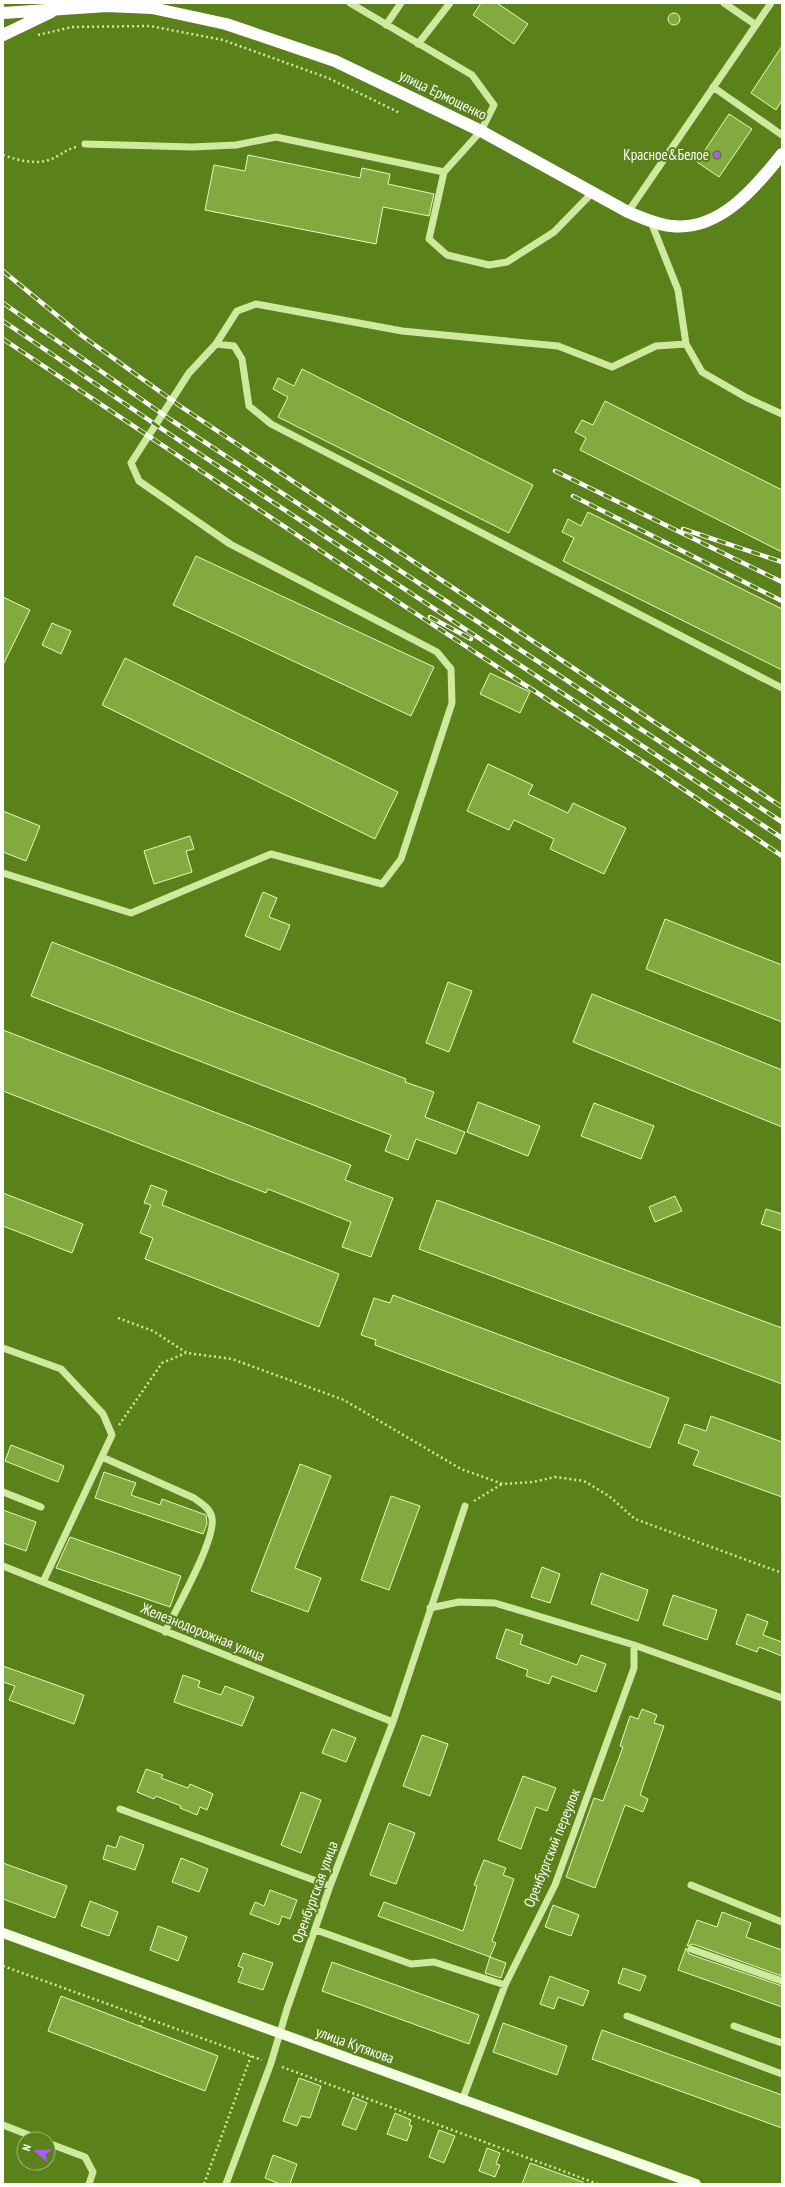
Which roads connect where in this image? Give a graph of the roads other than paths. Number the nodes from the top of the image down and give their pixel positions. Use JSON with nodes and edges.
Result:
{"nodes":[{"id":1,"x":350,"y":3,"type":"edge"},
{"id":2,"x":400,"y":3,"type":"edge"},
{"id":3,"x":450,"y":3,"type":"edge"},
{"id":4,"x":724,"y":3,"type":"edge"},
{"id":5,"x":771,"y":3,"type":"edge"},
{"id":6,"x":54,"y":10,"type":"junction"},
{"id":7,"x":3,"y":13,"type":"edge"},
{"id":8,"x":386,"y":25,"type":"junction"},
{"id":9,"x":756,"y":25,"type":"junction"},
{"id":10,"x":3,"y":35,"type":"edge"},
{"id":11,"x":418,"y":44,"type":"junction"},
{"id":12,"x":713,"y":87,"type":"junction"},
{"id":13,"x":481,"y":131,"type":"junction"},
{"id":14,"x":782,"y":135,"type":"edge"},
{"id":15,"x":85,"y":144,"type":"road end"},
{"id":16,"x":782,"y":154,"type":"edge"},
{"id":17,"x":444,"y":172,"type":"junction"},
{"id":18,"x":592,"y":193,"type":"junction"},
{"id":19,"x":628,"y":212,"type":"junction"},
{"id":20,"x":651,"y":222,"type":"junction"},
{"id":21,"x":216,"y":344,"type":"junction"},
{"id":22,"x":686,"y":344,"type":"junction"},
{"id":23,"x":782,"y":414,"type":"edge"},
{"id":24,"x":782,"y":688,"type":"edge"},
{"id":25,"x":3,"y":873,"type":"edge"},
{"id":26,"x":3,"y":1348,"type":"edge"},
{"id":27,"x":102,"y":1457,"type":"junction"},
{"id":28,"x":3,"y":1492,"type":"edge"},
{"id":29,"x":465,"y":1506,"type":"road end"},
{"id":30,"x":41,"y":1507,"type":"dead end"},
{"id":31,"x":3,"y":1566,"type":"edge"},
{"id":32,"x":43,"y":1582,"type":"junction"},
{"id":33,"x":430,"y":1608,"type":"junction"},
{"id":34,"x":165,"y":1632,"type":"junction"},
{"id":35,"x":634,"y":1645,"type":"junction"},
{"id":36,"x":782,"y":1698,"type":"edge"},
{"id":37,"x":393,"y":1722,"type":"junction"},
{"id":38,"x":120,"y":1809,"type":"dead end"},
{"id":39,"x":690,"y":1885,"type":"dead end"},
{"id":40,"x":330,"y":1886,"type":"junction"},
{"id":41,"x":782,"y":1922,"type":"edge"},
{"id":42,"x":316,"y":1930,"type":"junction"},
{"id":43,"x":3,"y":1933,"type":"edge"},
{"id":44,"x":692,"y":1949,"type":"dead end"},
{"id":45,"x":782,"y":1981,"type":"edge"},
{"id":46,"x":505,"y":1985,"type":"junction"},
{"id":47,"x":627,"y":2016,"type":"dead end"},
{"id":48,"x":734,"y":2026,"type":"dead end"},
{"id":49,"x":281,"y":2034,"type":"junction"},
{"id":50,"x":782,"y":2043,"type":"edge"},
{"id":51,"x":782,"y":2074,"type":"edge"},
{"id":52,"x":462,"y":2100,"type":"junction"},
{"id":53,"x":3,"y":2125,"type":"edge"},
{"id":54,"x":18,"y":2131,"type":"edge"},
{"id":55,"x":56,"y":2146,"type":"edge"},
{"id":56,"x":89,"y":2184,"type":"edge"},
{"id":57,"x":226,"y":2184,"type":"edge"},
{"id":58,"x":696,"y":2184,"type":"edge"}],
"edges":[{"from":1,"to":8,"type":"street"},
{"from":2,"to":8,"type":"street"},
{"from":3,"to":11,"type":"street"},
{"from":4,"to":9,"type":"street"},
{"from":5,"to":9,"type":"street"},
{"from":6,"to":7,"type":"highway","name":"улица Ермощенко"},
{"from":6,"to":10,"type":"highway"},
{"from":6,"to":13,"type":"highway","name":"улица Ермощенко"},
{"from":8,"to":11,"type":"street"},
{"from":9,"to":12,"type":"street"},
{"from":11,"to":13,"type":"street"},
{"from":12,"to":14,"type":"street"},
{"from":12,"to":19,"type":"street"},
{"from":13,"to":17,"type":"street"},
{"from":13,"to":18,"type":"highway","name":"улица Ермощенко"},
{"from":15,"to":17,"type":"street"},
{"from":16,"to":20,"type":"highway","name":"улица Ермощенко"},
{"from":17,"to":18,"type":"street"},
{"from":18,"to":19,"type":"highway","name":"улица Ермощенко"},
{"from":19,"to":20,"type":"highway","name":"улица Ермощенко"},
{"from":20,"to":22,"type":"street"},
{"from":21,"to":22,"type":"street"},
{"from":21,"to":24,"type":"street"},
{"from":21,"to":25,"type":"street"},
{"from":22,"to":23,"type":"street"},
{"from":26,"to":27,"type":"street"},
{"from":27,"to":32,"type":"street"},
{"from":27,"to":34,"type":"street"},
{"from":28,"to":30,"type":"street"},
{"from":29,"to":33,"type":"street","name":"Оренбургская улица"},
{"from":31,"to":32,"type":"street","name":"Железнодорожная улица"},
{"from":32,"to":34,"type":"street","name":"Железнодорожная улица"},
{"from":33,"to":35,"type":"street"},
{"from":33,"to":37,"type":"street","name":"Оренбургская улица"},
{"from":34,"to":37,"type":"street","name":"Железнодорожная улица"},
{"from":35,"to":36,"type":"street"},
{"from":35,"to":46,"type":"street","name":"Оренбургский переулок"},
{"from":37,"to":40,"type":"street","name":"Оренбургская улица"},
{"from":38,"to":40,"type":"street"},
{"from":39,"to":41,"type":"street"},
{"from":40,"to":42,"type":"street","name":"Оренбургская улица"},
{"from":42,"to":46,"type":"street"},
{"from":42,"to":49,"type":"street","name":"Оренбургская улица"},
{"from":43,"to":49,"type":"main road","name":"улица Кутякова"},
{"from":44,"to":45,"type":"street"},
{"from":46,"to":52,"type":"street","name":"Оренбургский переулок"},
{"from":47,"to":51,"type":"street"},
{"from":48,"to":50,"type":"street"},
{"from":49,"to":52,"type":"main road","name":"улица Кутякова"},
{"from":49,"to":57,"type":"street","name":"Оренбургская улица"},
{"from":52,"to":58,"type":"main road","name":"улица Кутякова"},
{"from":53,"to":54,"type":"street"},
{"from":55,"to":56,"type":"street"}]}
